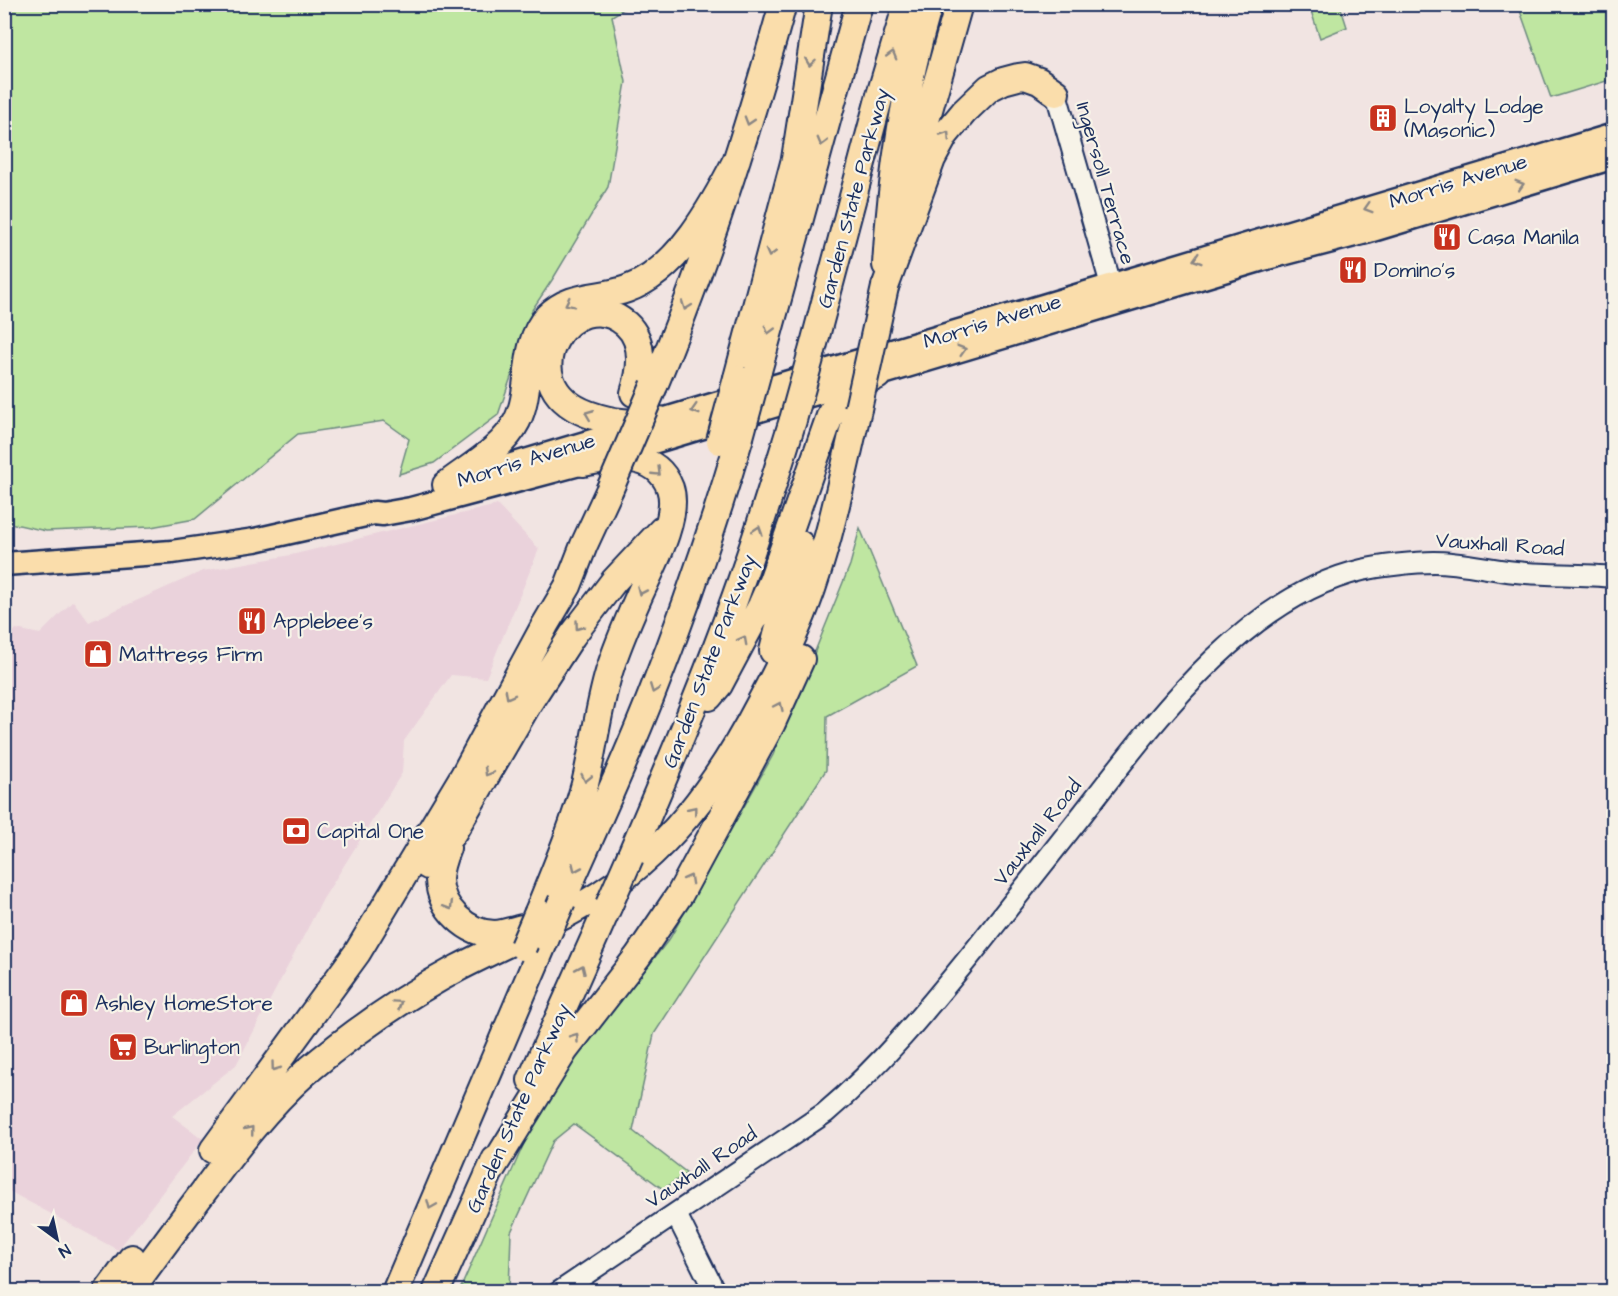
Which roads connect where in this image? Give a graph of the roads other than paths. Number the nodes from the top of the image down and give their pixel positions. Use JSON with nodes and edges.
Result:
{"nodes":[{"id":1,"x":777,"y":4,"type":"edge"},
{"id":2,"x":783,"y":4,"type":"edge"},
{"id":3,"x":819,"y":4,"type":"edge"},
{"id":4,"x":859,"y":4,"type":"edge"},
{"id":5,"x":907,"y":4,"type":"edge"},
{"id":6,"x":929,"y":4,"type":"edge"},
{"id":7,"x":959,"y":4,"type":"edge"},
{"id":8,"x":762,"y":78,"type":"junction"},
{"id":9,"x":1056,"y":93,"type":"joint"},
{"id":10,"x":1614,"y":135,"type":"edge"},
{"id":11,"x":1614,"y":158,"type":"edge"},
{"id":12,"x":737,"y":159,"type":"junction"},
{"id":13,"x":1111,"y":285,"type":"junction"},
{"id":14,"x":885,"y":287,"type":"junction"},
{"id":15,"x":747,"y":375,"type":"junction"},
{"id":16,"x":878,"y":375,"type":"junction"},
{"id":17,"x":644,"y":389,"type":"junction"},
{"id":18,"x":660,"y":420,"type":"junction"},
{"id":19,"x":825,"y":427,"type":"junction"},
{"id":20,"x":848,"y":455,"type":"junction"},
{"id":21,"x":582,"y":463,"type":"junction"},
{"id":22,"x":446,"y":484,"type":"junction"},
{"id":23,"x":374,"y":513,"type":"junction"},
{"id":24,"x":670,"y":517,"type":"junction"},
{"id":25,"x":4,"y":564,"type":"edge"},
{"id":26,"x":1614,"y":577,"type":"edge"},
{"id":27,"x":687,"y":723,"type":"junction"},
{"id":28,"x":747,"y":728,"type":"junction"},
{"id":29,"x":453,"y":831,"type":"junction"},
{"id":30,"x":586,"y":903,"type":"junction"},
{"id":31,"x":535,"y":943,"type":"junction"},
{"id":32,"x":357,"y":953,"type":"junction"},
{"id":33,"x":488,"y":1175,"type":"junction"},
{"id":34,"x":676,"y":1214,"type":"junction"},
{"id":35,"x":131,"y":1289,"type":"edge"},
{"id":36,"x":107,"y":1292,"type":"edge"},
{"id":37,"x":395,"y":1292,"type":"edge"},
{"id":38,"x":436,"y":1292,"type":"edge"},
{"id":39,"x":559,"y":1292,"type":"edge"},
{"id":40,"x":715,"y":1292,"type":"edge"}],
"edges":[{"from":1,"to":8,"type":"highway"},
{"from":2,"to":8,"type":"highway"},
{"from":3,"to":15,"type":"highway","one_way":true},
{"from":4,"to":15,"type":"highway","name":"Garden State Parkway","one_way":true},
{"from":27,"to":5,"type":"highway","name":"Garden State Parkway","one_way":true,"bridge":true},
{"from":6,"to":14,"type":"highway"},
{"from":7,"to":14,"type":"highway"},
{"from":8,"to":12,"type":"highway","one_way":true},
{"from":9,"to":13,"type":"street","name":"Ingersoll Terrace"},
{"from":14,"to":9,"type":"highway","one_way":true},
{"from":10,"to":13,"type":"main road","name":"Morris Avenue","one_way":true},
{"from":16,"to":11,"type":"main road","name":"Morris Avenue","one_way":true},
{"from":12,"to":17,"type":"highway","one_way":true},
{"from":12,"to":22,"type":"highway","one_way":true},
{"from":13,"to":18,"type":"main road","name":"Morris Avenue","one_way":true},
{"from":14,"to":20,"type":"highway","bridge":true},
{"from":15,"to":30,"type":"highway","name":"Garden State Parkway","one_way":true,"bridge":true},
{"from":16,"to":19,"type":"highway"},
{"from":16,"to":21,"type":"main road","name":"Morris Avenue"},
{"from":18,"to":17,"type":"highway","one_way":true},
{"from":17,"to":32,"type":"highway","one_way":true,"bridge":true},
{"from":18,"to":22,"type":"main road","name":"Morris Avenue"},
{"from":27,"to":19,"type":"highway","one_way":true},
{"from":19,"to":28,"type":"highway"},
{"from":20,"to":28,"type":"highway"},
{"from":33,"to":20,"type":"highway","one_way":true},
{"from":21,"to":23,"type":"main road","name":"Morris Avenue"},
{"from":21,"to":24,"type":"highway","one_way":true},
{"from":22,"to":23,"type":"main road","name":"Morris Avenue"},
{"from":23,"to":25,"type":"main road","name":"Morris Avenue"},
{"from":24,"to":29,"type":"highway","one_way":true},
{"from":24,"to":31,"type":"highway","one_way":true,"bridge":true},
{"from":26,"to":34,"type":"street","name":"Vauxhall Road"},
{"from":27,"to":30,"type":"highway","name":"Garden State Parkway","bridge":true},
{"from":30,"to":28,"type":"highway","one_way":true},
{"from":29,"to":30,"type":"highway","one_way":true},
{"from":29,"to":32,"type":"highway"},
{"from":30,"to":31,"type":"highway","name":"Garden State Parkway","bridge":true},
{"from":33,"to":30,"type":"highway","name":"Garden State Parkway","one_way":true},
{"from":35,"to":30,"type":"highway","one_way":true},
{"from":31,"to":37,"type":"highway","name":"Garden State Parkway","one_way":true},
{"from":32,"to":36,"type":"highway","one_way":true},
{"from":33,"to":38,"type":"highway","name":"Garden State Parkway"},
{"from":34,"to":39,"type":"street","name":"Vauxhall Road"},
{"from":34,"to":40,"type":"street"}]}
